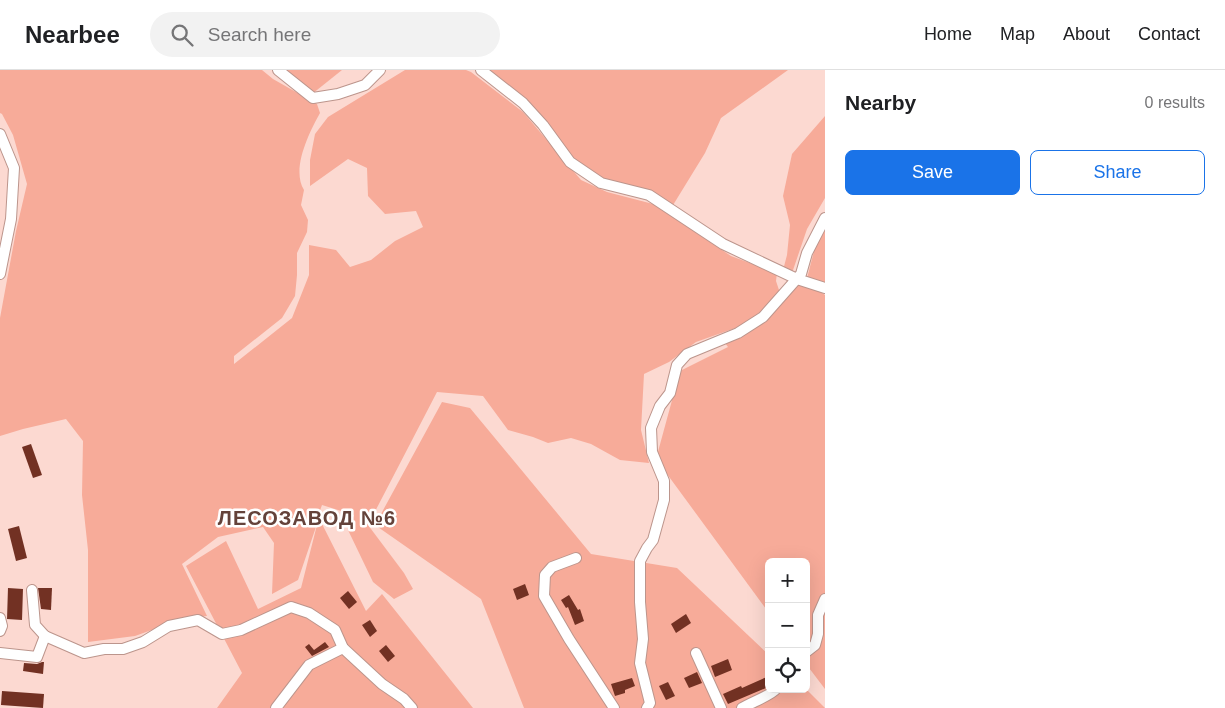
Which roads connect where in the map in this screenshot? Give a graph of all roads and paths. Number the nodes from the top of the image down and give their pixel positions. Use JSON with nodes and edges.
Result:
{"nodes":[{"id":1,"x":278,"y":70,"type":"edge"},
{"id":2,"x":380,"y":70,"type":"edge"},
{"id":3,"x":481,"y":70,"type":"edge"},
{"id":4,"x":0,"y":134,"type":"edge"},
{"id":5,"x":825,"y":218,"type":"edge"},
{"id":6,"x":0,"y":274,"type":"edge"},
{"id":7,"x":797,"y":279,"type":"junction"},
{"id":8,"x":825,"y":288,"type":"edge"},
{"id":9,"x":576,"y":558,"type":"dead end"},
{"id":10,"x":32,"y":590,"type":"dead end"},
{"id":11,"x":825,"y":599,"type":"edge"},
{"id":12,"x":0,"y":618,"type":"edge"},
{"id":13,"x":0,"y":632,"type":"edge"},
{"id":14,"x":45,"y":636,"type":"junction"},
{"id":15,"x":825,"y":640,"type":"edge"},
{"id":16,"x":815,"y":645,"type":"junction"},
{"id":17,"x":343,"y":648,"type":"junction"},
{"id":18,"x":810,"y":649,"type":"edge"},
{"id":19,"x":0,"y":653,"type":"edge"},
{"id":20,"x":696,"y":653,"type":"dead end"},
{"id":21,"x":774,"y":693,"type":"edge"},
{"id":22,"x":276,"y":708,"type":"edge"},
{"id":23,"x":412,"y":708,"type":"edge"},
{"id":24,"x":614,"y":708,"type":"edge"},
{"id":25,"x":648,"y":708,"type":"edge"},
{"id":26,"x":721,"y":708,"type":"edge"},
{"id":27,"x":742,"y":708,"type":"edge"}],
"edges":[{"from":1,"to":2,"type":"street"},
{"from":3,"to":7,"type":"street"},
{"from":4,"to":6,"type":"street"},
{"from":5,"to":7,"type":"street"},
{"from":7,"to":8,"type":"street"},
{"from":7,"to":25,"type":"street"},
{"from":9,"to":24,"type":"street"},
{"from":10,"to":14,"type":"street"},
{"from":11,"to":16,"type":"street"},
{"from":12,"to":13,"type":"street"},
{"from":14,"to":17,"type":"street"},
{"from":14,"to":19,"type":"street"},
{"from":15,"to":16,"type":"street"},
{"from":16,"to":18,"type":"street"},
{"from":17,"to":22,"type":"street"},
{"from":17,"to":23,"type":"street"},
{"from":20,"to":26,"type":"street"},
{"from":21,"to":27,"type":"street"}]}
